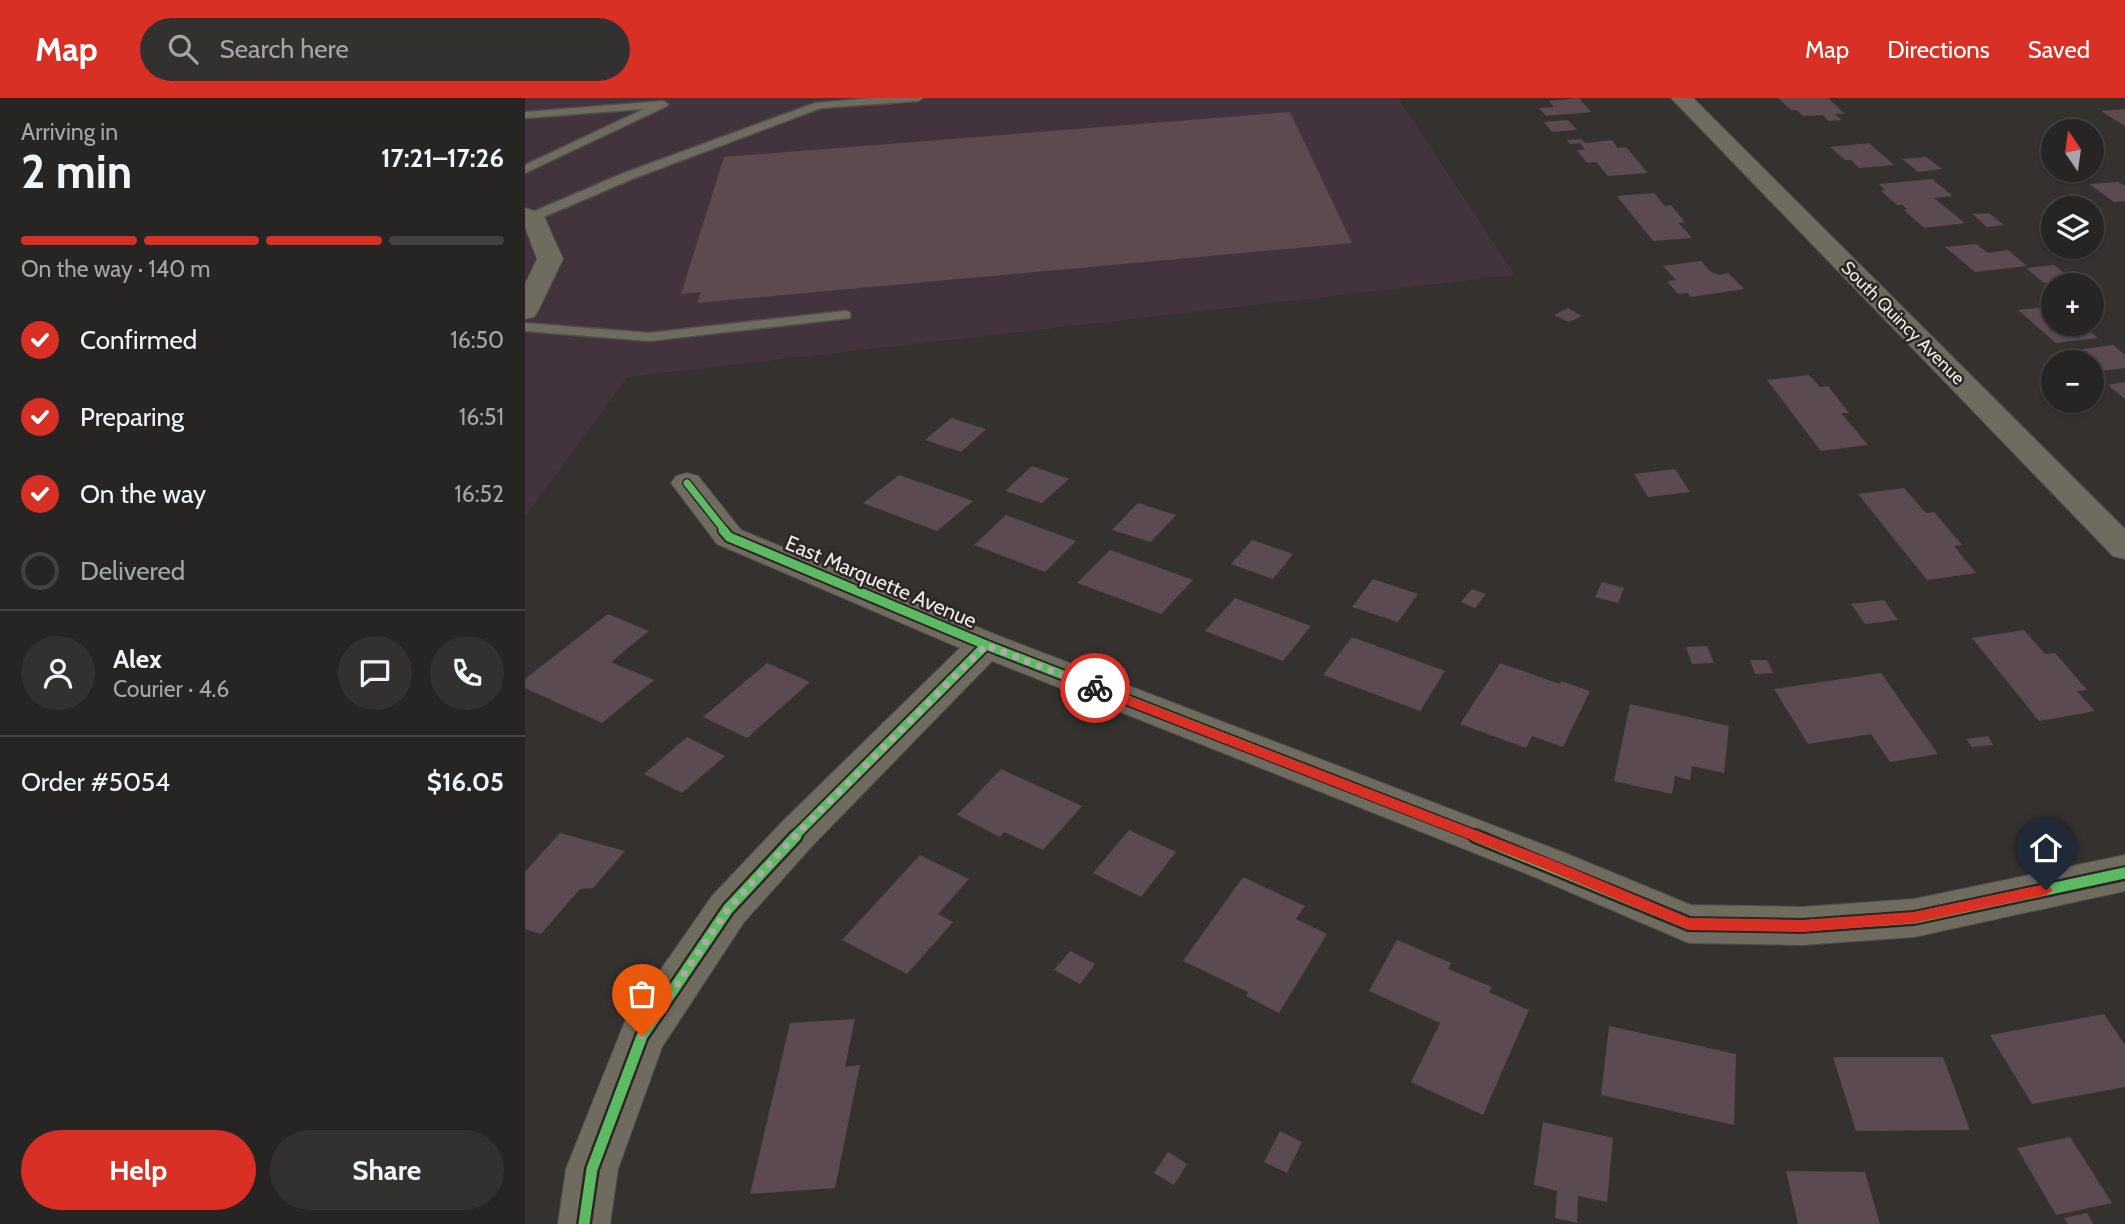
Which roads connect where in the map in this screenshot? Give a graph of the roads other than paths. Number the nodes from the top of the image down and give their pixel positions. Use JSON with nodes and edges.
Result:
{"nodes":[{"id":1,"x":675,"y":98,"type":"edge"},
{"id":2,"x":918,"y":98,"type":"edge"},
{"id":3,"x":1681,"y":98,"type":"edge"},
{"id":4,"x":663,"y":104,"type":"junction"},
{"id":5,"x":525,"y":115,"type":"edge"},
{"id":6,"x":525,"y":169,"type":"edge"},
{"id":7,"x":528,"y":216,"type":"edge"},
{"id":8,"x":525,"y":311,"type":"edge"},
{"id":9,"x":845,"y":315,"type":"dead end"},
{"id":10,"x":525,"y":327,"type":"edge"},
{"id":11,"x":687,"y":483,"type":"dead end"},
{"id":12,"x":2125,"y":548,"type":"edge"},
{"id":13,"x":986,"y":645,"type":"junction"},
{"id":14,"x":2125,"y":873,"type":"edge"},
{"id":15,"x":584,"y":1224,"type":"edge"}],
"edges":[{"from":1,"to":4,"type":"lane"},
{"from":2,"to":7,"type":"lane"},
{"from":3,"to":12,"type":"street","name":"South Quincy Avenue"},
{"from":4,"to":5,"type":"lane"},
{"from":4,"to":6,"type":"lane"},
{"from":7,"to":8,"type":"street"},
{"from":9,"to":10,"type":"lane"},
{"from":11,"to":13,"type":"street","name":"East Marquette Avenue"},
{"from":13,"to":14,"type":"street","name":"East Marquette Avenue"},
{"from":13,"to":15,"type":"street"}]}
